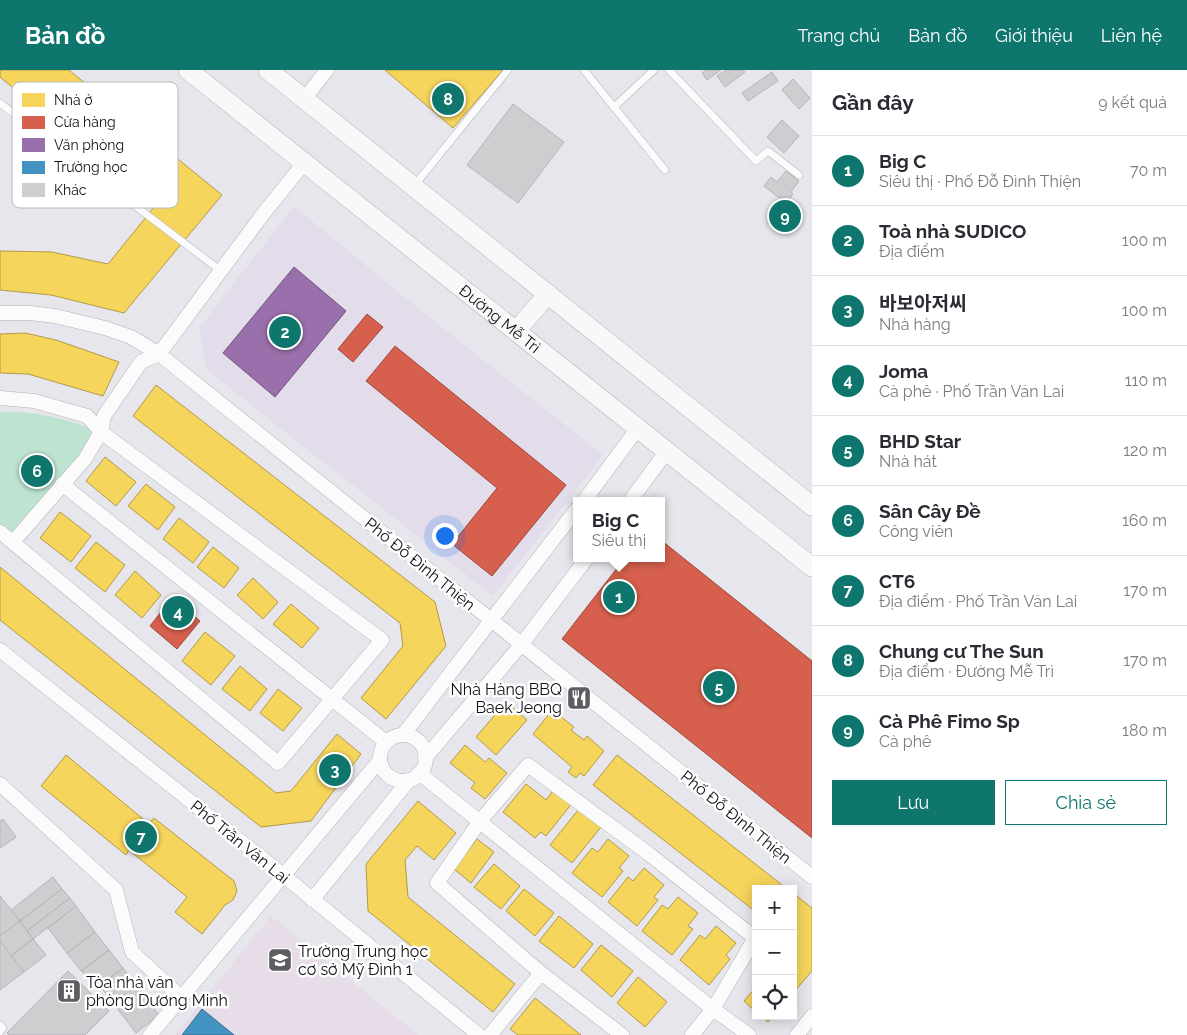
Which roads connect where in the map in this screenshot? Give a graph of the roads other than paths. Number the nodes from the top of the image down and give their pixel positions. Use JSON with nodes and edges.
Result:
{"nodes":[{"id":1,"x":188,"y":70,"type":"edge"},
{"id":2,"x":268,"y":70,"type":"edge"},
{"id":3,"x":327,"y":70,"type":"edge"},
{"id":4,"x":508,"y":70,"type":"edge"},
{"id":5,"x":584,"y":70,"type":"edge"},
{"id":6,"x":654,"y":70,"type":"edge"},
{"id":7,"x":669,"y":70,"type":"edge"},
{"id":8,"x":305,"y":98,"type":"junction"},
{"id":9,"x":0,"y":103,"type":"edge"},
{"id":10,"x":614,"y":107,"type":"junction"},
{"id":11,"x":12,"y":112,"type":"edge"},
{"id":12,"x":305,"y":162,"type":"junction"},
{"id":13,"x":665,"y":170,"type":"dead end"},
{"id":14,"x":799,"y":175,"type":"dead end"},
{"id":15,"x":413,"y":187,"type":"junction"},
{"id":16,"x":138,"y":208,"type":"edge"},
{"id":17,"x":221,"y":271,"type":"junction"},
{"id":18,"x":548,"y":294,"type":"junction"},
{"id":19,"x":0,"y":313,"type":"edge"},
{"id":20,"x":516,"y":331,"type":"junction"},
{"id":21,"x":159,"y":354,"type":"junction"},
{"id":22,"x":0,"y":398,"type":"edge"},
{"id":23,"x":638,"y":428,"type":"junction"},
{"id":24,"x":101,"y":432,"type":"junction"},
{"id":25,"x":667,"y":451,"type":"junction"},
{"id":26,"x":62,"y":484,"type":"junction"},
{"id":27,"x":587,"y":497,"type":"edge"},
{"id":28,"x":633,"y":497,"type":"edge"},
{"id":29,"x":812,"y":506,"type":"edge"},
{"id":30,"x":573,"y":514,"type":"edge"},
{"id":31,"x":0,"y":532,"type":"edge"},
{"id":32,"x":13,"y":542,"type":"junction"},
{"id":33,"x":584,"y":562,"type":"edge"},
{"id":34,"x":812,"y":566,"type":"edge"},
{"id":35,"x":492,"y":621,"type":"junction"},
{"id":36,"x":521,"y":645,"type":"junction"},
{"id":37,"x":0,"y":650,"type":"edge"},
{"id":38,"x":332,"y":699,"type":"junction"},
{"id":39,"x":404,"y":735,"type":"junction"},
{"id":40,"x":386,"y":742,"type":"junction"},
{"id":41,"x":426,"y":758,"type":"junction"},
{"id":42,"x":380,"y":760,"type":"junction"},
{"id":43,"x":414,"y":777,"type":"junction"},
{"id":44,"x":0,"y":784,"type":"edge"},
{"id":45,"x":480,"y":821,"type":"junction"},
{"id":46,"x":283,"y":876,"type":"junction"},
{"id":47,"x":812,"y":877,"type":"edge"},
{"id":48,"x":312,"y":900,"type":"junction"},
{"id":49,"x":541,"y":973,"type":"junction"},
{"id":50,"x":182,"y":998,"type":"junction"},
{"id":51,"x":713,"y":1009,"type":"junction"},
{"id":52,"x":812,"y":1016,"type":"edge"},
{"id":53,"x":0,"y":1025,"type":"edge"},
{"id":54,"x":0,"y":1032,"type":"edge"},
{"id":55,"x":150,"y":1035,"type":"edge"},
{"id":56,"x":479,"y":1035,"type":"edge"},
{"id":57,"x":490,"y":1035,"type":"edge"},
{"id":58,"x":622,"y":1035,"type":"edge"},
{"id":59,"x":692,"y":1035,"type":"edge"},
{"id":60,"x":749,"y":1035,"type":"edge"},
{"id":61,"x":797,"y":1035,"type":"edge"}],
"edges":[{"from":1,"to":12,"type":"main road","name":"Đường Mễ Trì"},
{"from":2,"to":8,"type":"main road"},
{"from":3,"to":8,"type":"street"},
{"from":4,"to":15,"type":"lane"},
{"from":5,"to":10,"type":"lane"},
{"from":6,"to":10,"type":"lane"},
{"from":7,"to":14,"type":"lane"},
{"from":8,"to":15,"type":"main road"},
{"from":9,"to":11,"type":"lane"},
{"from":10,"to":13,"type":"lane"},
{"from":12,"to":17,"type":"street"},
{"from":12,"to":20,"type":"main road","name":"Đường Mễ Trì"},
{"from":15,"to":18,"type":"main road"},
{"from":16,"to":17,"type":"lane"},
{"from":17,"to":21,"type":"street"},
{"from":18,"to":20,"type":"main road"},
{"from":18,"to":29,"type":"main road"},
{"from":19,"to":21,"type":"street","name":"Phố Đỗ Đình Thiện"},
{"from":20,"to":23,"type":"main road","name":"Đường Mễ Trì"},
{"from":21,"to":24,"type":"street"},
{"from":21,"to":35,"type":"street","name":"Phố Đỗ Đình Thiện"},
{"from":22,"to":24,"type":"street"},
{"from":23,"to":25,"type":"main road","name":"Đường Mễ Trì"},
{"from":23,"to":27,"type":"street"},
{"from":24,"to":26,"type":"street"},
{"from":24,"to":38,"type":"street"},
{"from":25,"to":28,"type":"street"},
{"from":25,"to":34,"type":"main road","name":"Đường Mễ Trì"},
{"from":26,"to":32,"type":"street"},
{"from":26,"to":38,"type":"street"},
{"from":30,"to":35,"type":"street"},
{"from":31,"to":32,"type":"street"},
{"from":32,"to":38,"type":"street"},
{"from":33,"to":36,"type":"street"},
{"from":35,"to":36,"type":"street","name":"Phố Đỗ Đình Thiện"},
{"from":35,"to":39,"type":"street"},
{"from":36,"to":41,"type":"street"},
{"from":36,"to":47,"type":"street","name":"Phố Đỗ Đình Thiện"},
{"from":37,"to":46,"type":"street","name":"Phố Trần Văn Lai"},
{"from":38,"to":40,"type":"street"},
{"from":39,"to":40,"type":"street"},
{"from":39,"to":41,"type":"street"},
{"from":40,"to":42,"type":"street"},
{"from":41,"to":43,"type":"street"},
{"from":42,"to":43,"type":"street"},
{"from":42,"to":46,"type":"street"},
{"from":43,"to":45,"type":"street"},
{"from":43,"to":48,"type":"street"},
{"from":44,"to":50,"type":"street"},
{"from":45,"to":49,"type":"street"},
{"from":45,"to":51,"type":"street"},
{"from":45,"to":51,"type":"street"},
{"from":46,"to":48,"type":"street","name":"Phố Trần Văn Lai"},
{"from":46,"to":50,"type":"street"},
{"from":48,"to":56,"type":"street","name":"Phố Trần Văn Lai"},
{"from":49,"to":57,"type":"street"},
{"from":49,"to":58,"type":"street"},
{"from":50,"to":55,"type":"street"},
{"from":51,"to":59,"type":"street"},
{"from":51,"to":60,"type":"street"},
{"from":52,"to":61,"type":"street"},
{"from":53,"to":54,"type":"lane"}]}
